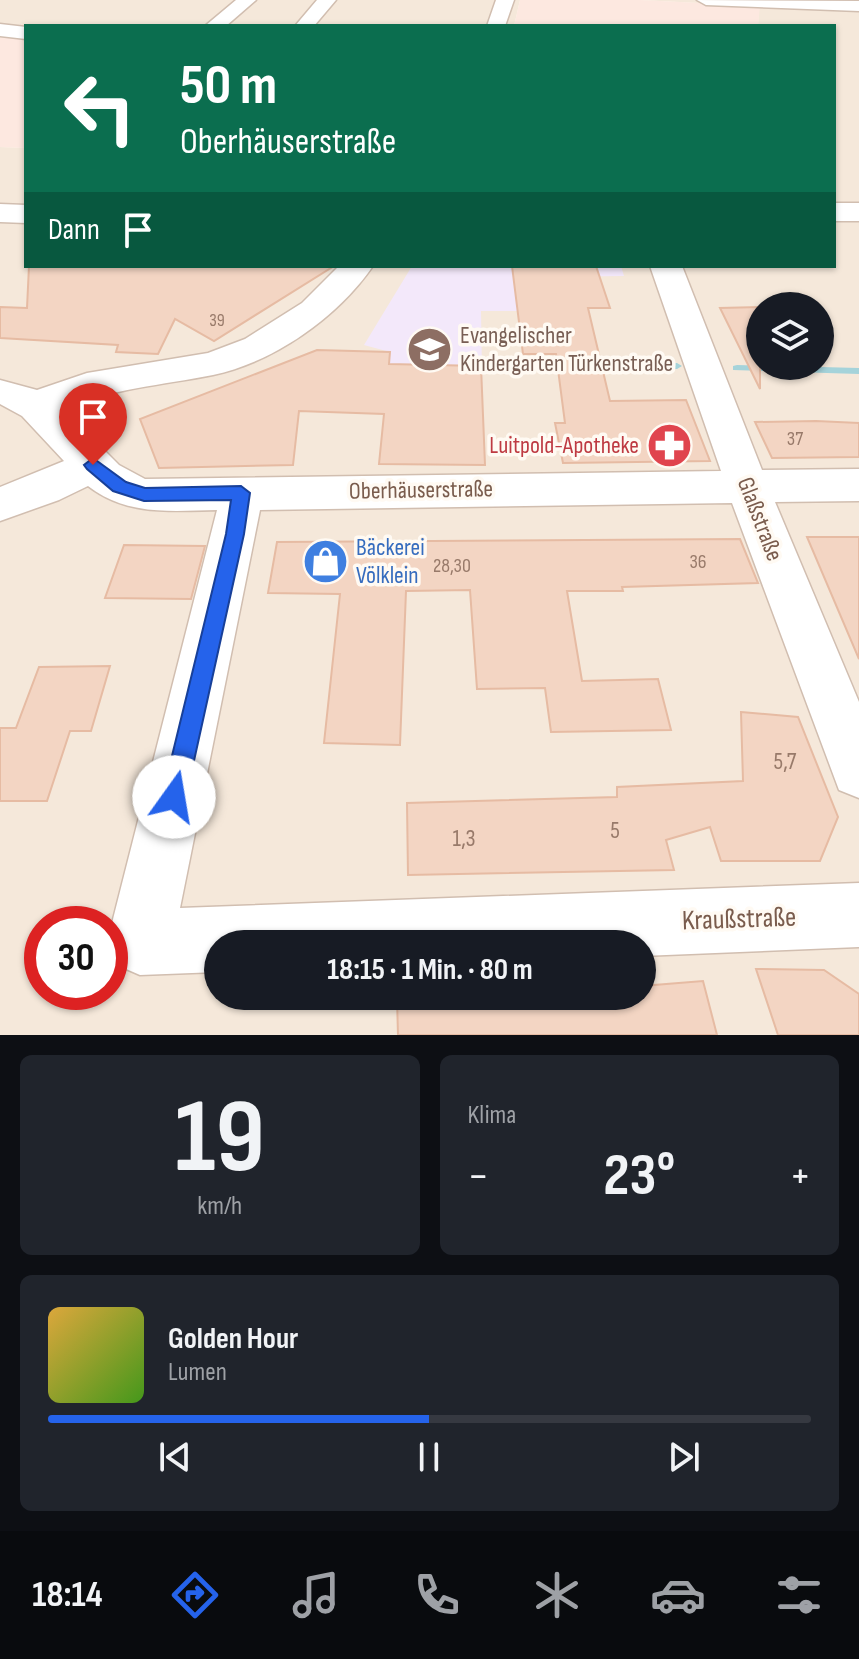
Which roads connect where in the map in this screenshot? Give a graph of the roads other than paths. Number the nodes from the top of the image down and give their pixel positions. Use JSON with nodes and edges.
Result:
{"nodes":[{"id":1,"x":247,"y":0,"type":"edge"},
{"id":2,"x":327,"y":0,"type":"edge"},
{"id":3,"x":505,"y":0,"type":"edge"},
{"id":4,"x":706,"y":0,"type":"edge"},
{"id":5,"x":859,"y":6,"type":"edge"},
{"id":6,"x":217,"y":24,"type":"edge"},
{"id":7,"x":306,"y":24,"type":"edge"},
{"id":8,"x":497,"y":24,"type":"edge"},
{"id":9,"x":0,"y":30,"type":"edge"},
{"id":10,"x":24,"y":33,"type":"edge"},
{"id":11,"x":836,"y":212,"type":"edge"},
{"id":12,"x":859,"y":212,"type":"edge"},
{"id":13,"x":0,"y":213,"type":"edge"},
{"id":14,"x":24,"y":214,"type":"edge"},
{"id":15,"x":355,"y":268,"type":"edge"},
{"id":16,"x":667,"y":268,"type":"edge"},
{"id":17,"x":18,"y":398,"type":"edge"},
{"id":18,"x":93,"y":465,"type":"junction"},
{"id":19,"x":859,"y":485,"type":"edge"},
{"id":20,"x":747,"y":486,"type":"junction"},
{"id":21,"x":241,"y":493,"type":"junction"},
{"id":22,"x":0,"y":504,"type":"edge"},
{"id":23,"x":859,"y":770,"type":"edge"},
{"id":24,"x":859,"y":915,"type":"edge"}],
"edges":[{"from":1,"to":6,"type":"street"},
{"from":2,"to":7,"type":"street"},
{"from":3,"to":8,"type":"street"},
{"from":4,"to":5,"type":"street"},
{"from":9,"to":10,"type":"street"},
{"from":11,"to":12,"type":"street"},
{"from":13,"to":14,"type":"street"},
{"from":15,"to":17,"type":"street"},
{"from":16,"to":20,"type":"street","name":"Glaßstraße"},
{"from":17,"to":18,"type":"street","name":"Oberhäuserstraße"},
{"from":18,"to":21,"type":"street","name":"Oberhäuserstraße"},
{"from":18,"to":22,"type":"street"},
{"from":19,"to":20,"type":"street","name":"Oberhäuserstraße"},
{"from":20,"to":21,"type":"street","name":"Oberhäuserstraße"},
{"from":20,"to":23,"type":"street","name":"Glaßstraße"},
{"from":21,"to":24,"type":"street","name":"Kraußstraße"}]}
